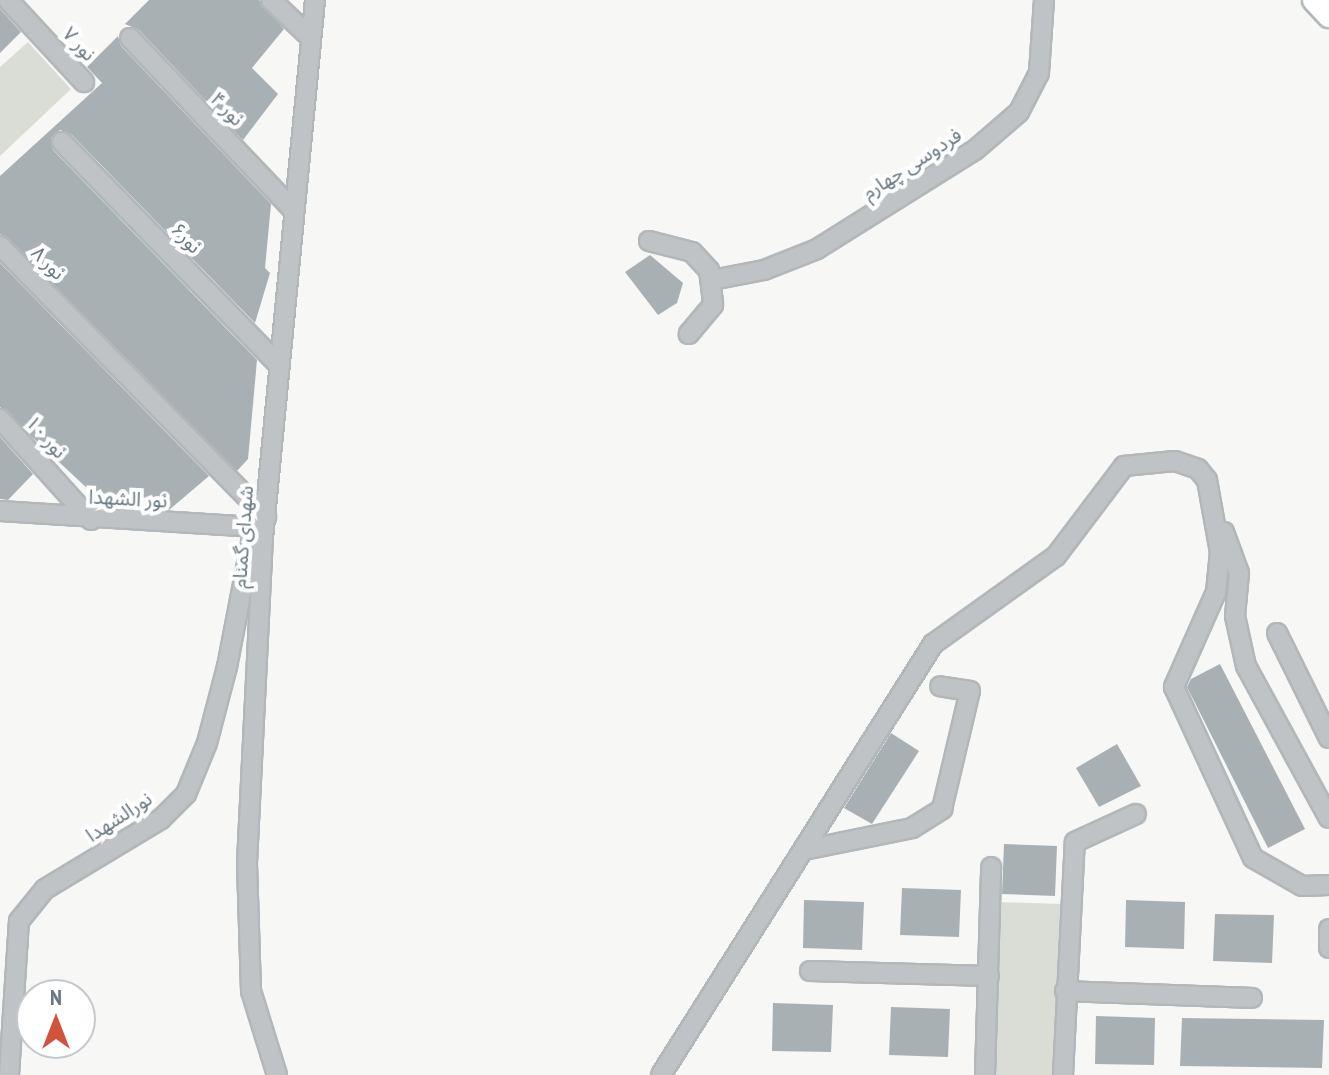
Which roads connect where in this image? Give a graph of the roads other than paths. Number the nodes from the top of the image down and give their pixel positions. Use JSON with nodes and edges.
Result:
{"nodes":[{"id":1,"x":8,"y":0,"type":"edge"},
{"id":2,"x":271,"y":0,"type":"edge"},
{"id":3,"x":315,"y":0,"type":"edge"},
{"id":4,"x":1044,"y":0,"type":"edge"},
{"id":5,"x":1314,"y":0,"type":"edge"},
{"id":6,"x":1329,"y":16,"type":"edge"},
{"id":7,"x":130,"y":38,"type":"dead end"},
{"id":8,"x":311,"y":38,"type":"junction"},
{"id":9,"x":84,"y":82,"type":"dead end"},
{"id":10,"x":62,"y":142,"type":"dead end"},
{"id":11,"x":293,"y":210,"type":"junction"},
{"id":12,"x":649,"y":241,"type":"dead end"},
{"id":13,"x":0,"y":246,"type":"edge"},
{"id":14,"x":712,"y":280,"type":"junction"},
{"id":15,"x":689,"y":334,"type":"dead end"},
{"id":16,"x":279,"y":365,"type":"junction"},
{"id":17,"x":0,"y":419,"type":"edge"},
{"id":18,"x":0,"y":511,"type":"edge"},
{"id":19,"x":1217,"y":515,"type":"junction"},
{"id":20,"x":91,"y":520,"type":"junction"},
{"id":21,"x":260,"y":522,"type":"junction"},
{"id":22,"x":1277,"y":633,"type":"dead end"},
{"id":23,"x":940,"y":686,"type":"dead end"},
{"id":24,"x":1329,"y":738,"type":"edge"},
{"id":25,"x":1136,"y":814,"type":"dead end"},
{"id":26,"x":1329,"y":818,"type":"edge"},
{"id":27,"x":804,"y":850,"type":"junction"},
{"id":28,"x":991,"y":867,"type":"dead end"},
{"id":29,"x":1329,"y":885,"type":"edge"},
{"id":30,"x":1329,"y":929,"type":"edge"},
{"id":31,"x":1329,"y":948,"type":"edge"},
{"id":32,"x":810,"y":971,"type":"dead end"},
{"id":33,"x":989,"y":976,"type":"junction"},
{"id":34,"x":1065,"y":991,"type":"junction"},
{"id":35,"x":1252,"y":998,"type":"dead end"},
{"id":36,"x":9,"y":1075,"type":"edge"},
{"id":37,"x":277,"y":1075,"type":"edge"},
{"id":38,"x":661,"y":1075,"type":"edge"},
{"id":39,"x":985,"y":1075,"type":"edge"},
{"id":40,"x":1063,"y":1075,"type":"edge"}],
"edges":[{"from":1,"to":9,"type":"street","name":"نور ۷"},
{"from":2,"to":8,"type":"street"},
{"from":3,"to":8,"type":"street","name":"شهدای گمنام"},
{"from":4,"to":14,"type":"street","name":"فردوسی چهارم"},
{"from":5,"to":6,"type":"main road"},
{"from":7,"to":11,"type":"street","name":"نور ۴"},
{"from":8,"to":11,"type":"street","name":"شهدای گمنام"},
{"from":10,"to":16,"type":"street","name":"نور۶"},
{"from":11,"to":16,"type":"street","name":"شهدای گمنام"},
{"from":12,"to":14,"type":"street"},
{"from":13,"to":21,"type":"street","name":"نور ۸"},
{"from":14,"to":15,"type":"street"},
{"from":16,"to":21,"type":"street","name":"شهدای گمنام"},
{"from":17,"to":20,"type":"street","name":"نور ۱۰"},
{"from":18,"to":20,"type":"street","name":"نور الشهدا"},
{"from":19,"to":26,"type":"street"},
{"from":19,"to":27,"type":"street"},
{"from":19,"to":29,"type":"street"},
{"from":20,"to":21,"type":"street","name":"نور الشهدا"},
{"from":21,"to":36,"type":"street","name":"نورالشهدا"},
{"from":21,"to":37,"type":"street","name":"شهدای گمنام"},
{"from":22,"to":24,"type":"street"},
{"from":23,"to":27,"type":"street"},
{"from":25,"to":34,"type":"street"},
{"from":27,"to":38,"type":"street"},
{"from":28,"to":33,"type":"street"},
{"from":30,"to":31,"type":"street"},
{"from":32,"to":33,"type":"street"},
{"from":33,"to":39,"type":"street"},
{"from":34,"to":35,"type":"street"},
{"from":34,"to":40,"type":"street"}]}
